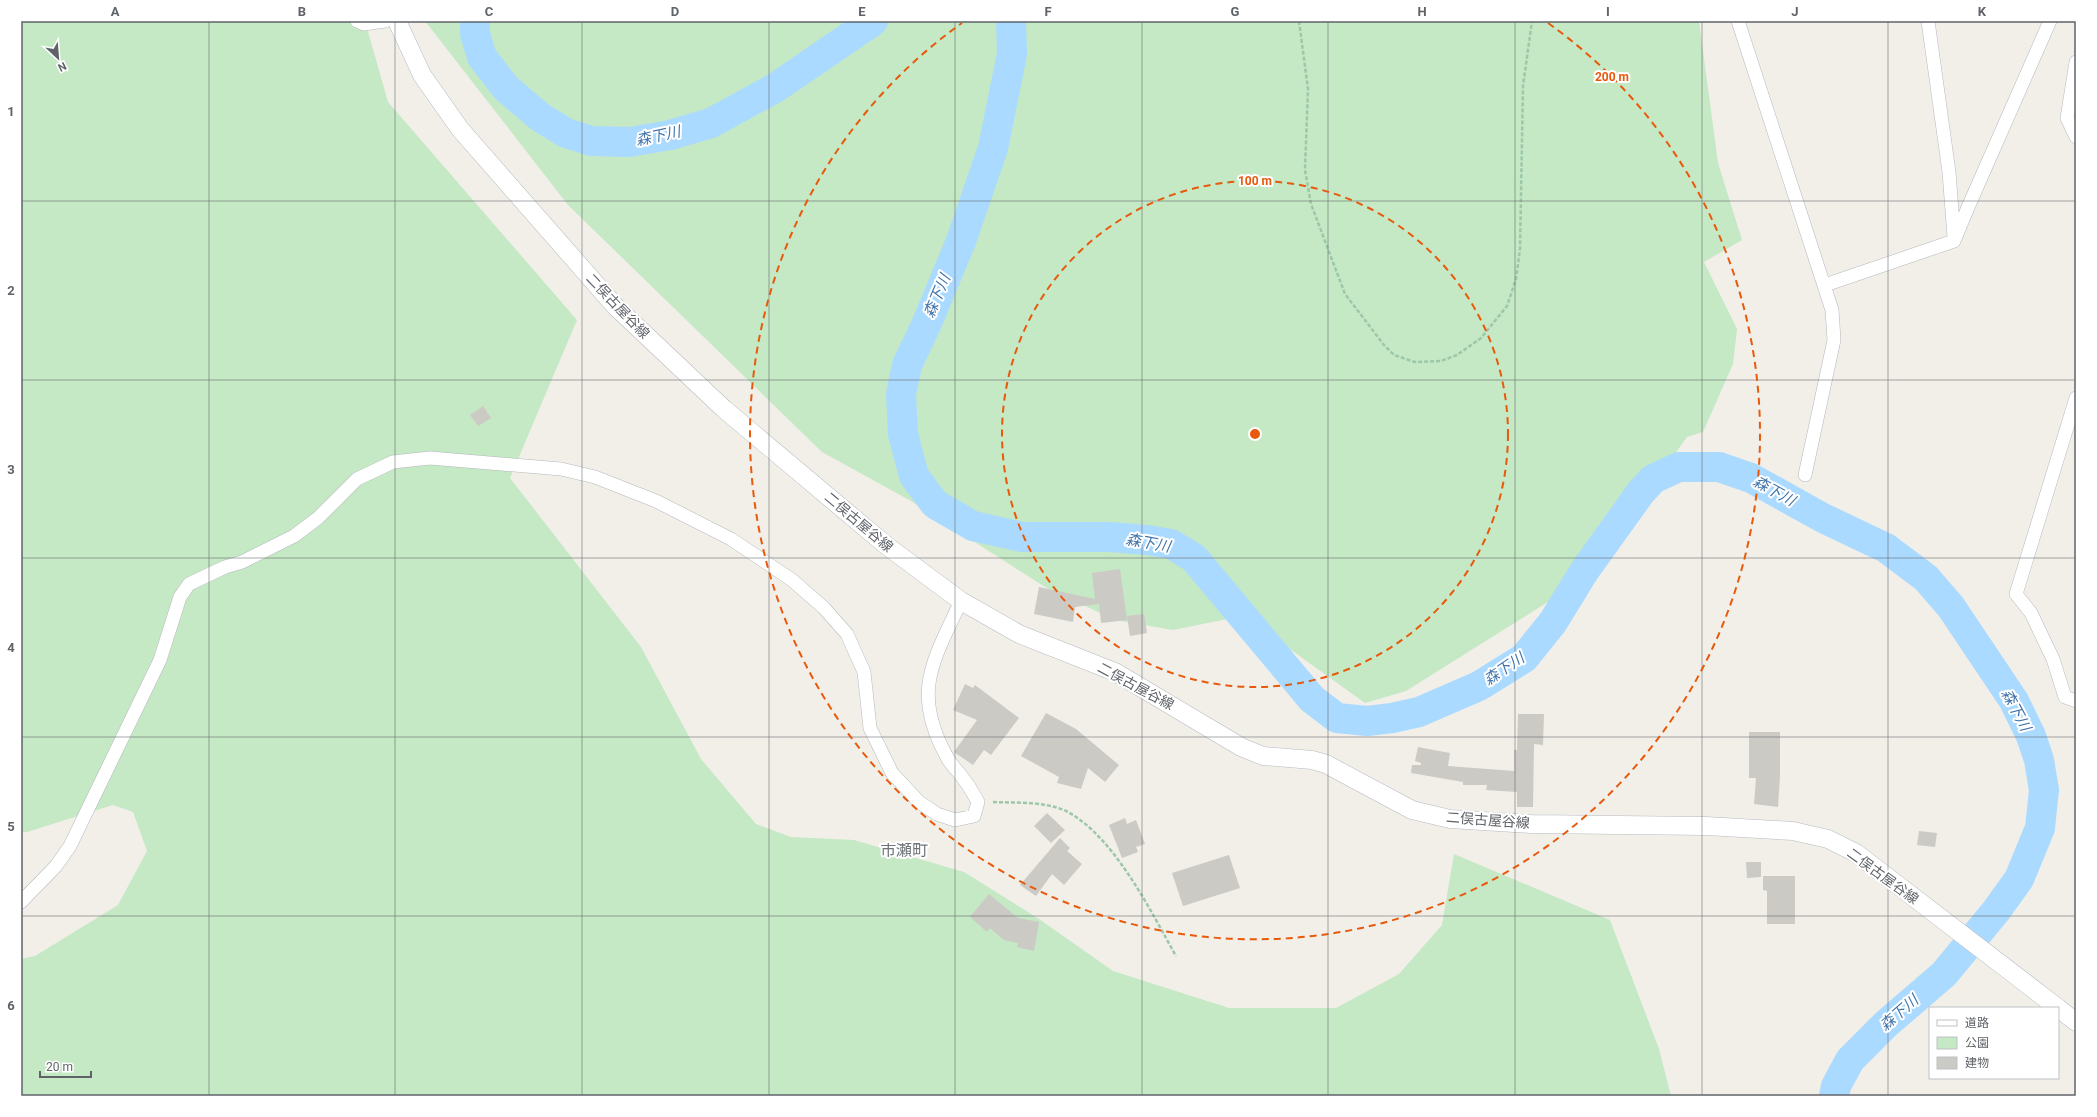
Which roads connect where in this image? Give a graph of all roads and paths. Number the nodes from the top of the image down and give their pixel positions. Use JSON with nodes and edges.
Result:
{"nodes":[{"id":1,"x":357,"y":21,"type":"edge"},
{"id":2,"x":385,"y":21,"type":"edge"},
{"id":3,"x":397,"y":21,"type":"edge"},
{"id":4,"x":1299,"y":21,"type":"edge"},
{"id":5,"x":1532,"y":21,"type":"edge"},
{"id":6,"x":1738,"y":21,"type":"edge"},
{"id":7,"x":1928,"y":21,"type":"edge"},
{"id":8,"x":2050,"y":21,"type":"edge"},
{"id":9,"x":2076,"y":62,"type":"edge"},
{"id":10,"x":2076,"y":137,"type":"edge"},
{"id":11,"x":1954,"y":241,"type":"junction"},
{"id":12,"x":1825,"y":285,"type":"junction"},
{"id":13,"x":2076,"y":398,"type":"edge"},
{"id":14,"x":1806,"y":475,"type":"dead end"},
{"id":15,"x":961,"y":601,"type":"junction"},
{"id":16,"x":2076,"y":701,"type":"edge"},
{"id":17,"x":978,"y":802,"type":"junction"},
{"id":18,"x":21,"y":902,"type":"edge"},
{"id":19,"x":1176,"y":956,"type":"dead end"},
{"id":20,"x":2057,"y":1007,"type":"edge"},
{"id":21,"x":2059,"y":1009,"type":"edge"},
{"id":22,"x":2076,"y":1022,"type":"edge"}],
"edges":[{"from":1,"to":2,"type":"street"},
{"from":3,"to":15,"type":"main road","name":"二俣古屋谷線"},
{"from":4,"to":5,"type":"path"},
{"from":6,"to":12,"type":"street"},
{"from":7,"to":11,"type":"street"},
{"from":8,"to":11,"type":"street"},
{"from":9,"to":10,"type":"street"},
{"from":11,"to":12,"type":"street"},
{"from":12,"to":14,"type":"street"},
{"from":13,"to":16,"type":"street"},
{"from":15,"to":17,"type":"street"},
{"from":15,"to":20,"type":"main road","name":"二俣古屋谷線"},
{"from":17,"to":18,"type":"street"},
{"from":17,"to":19,"type":"path"},
{"from":21,"to":22,"type":"main road","name":"二俣古屋谷線"}]}
